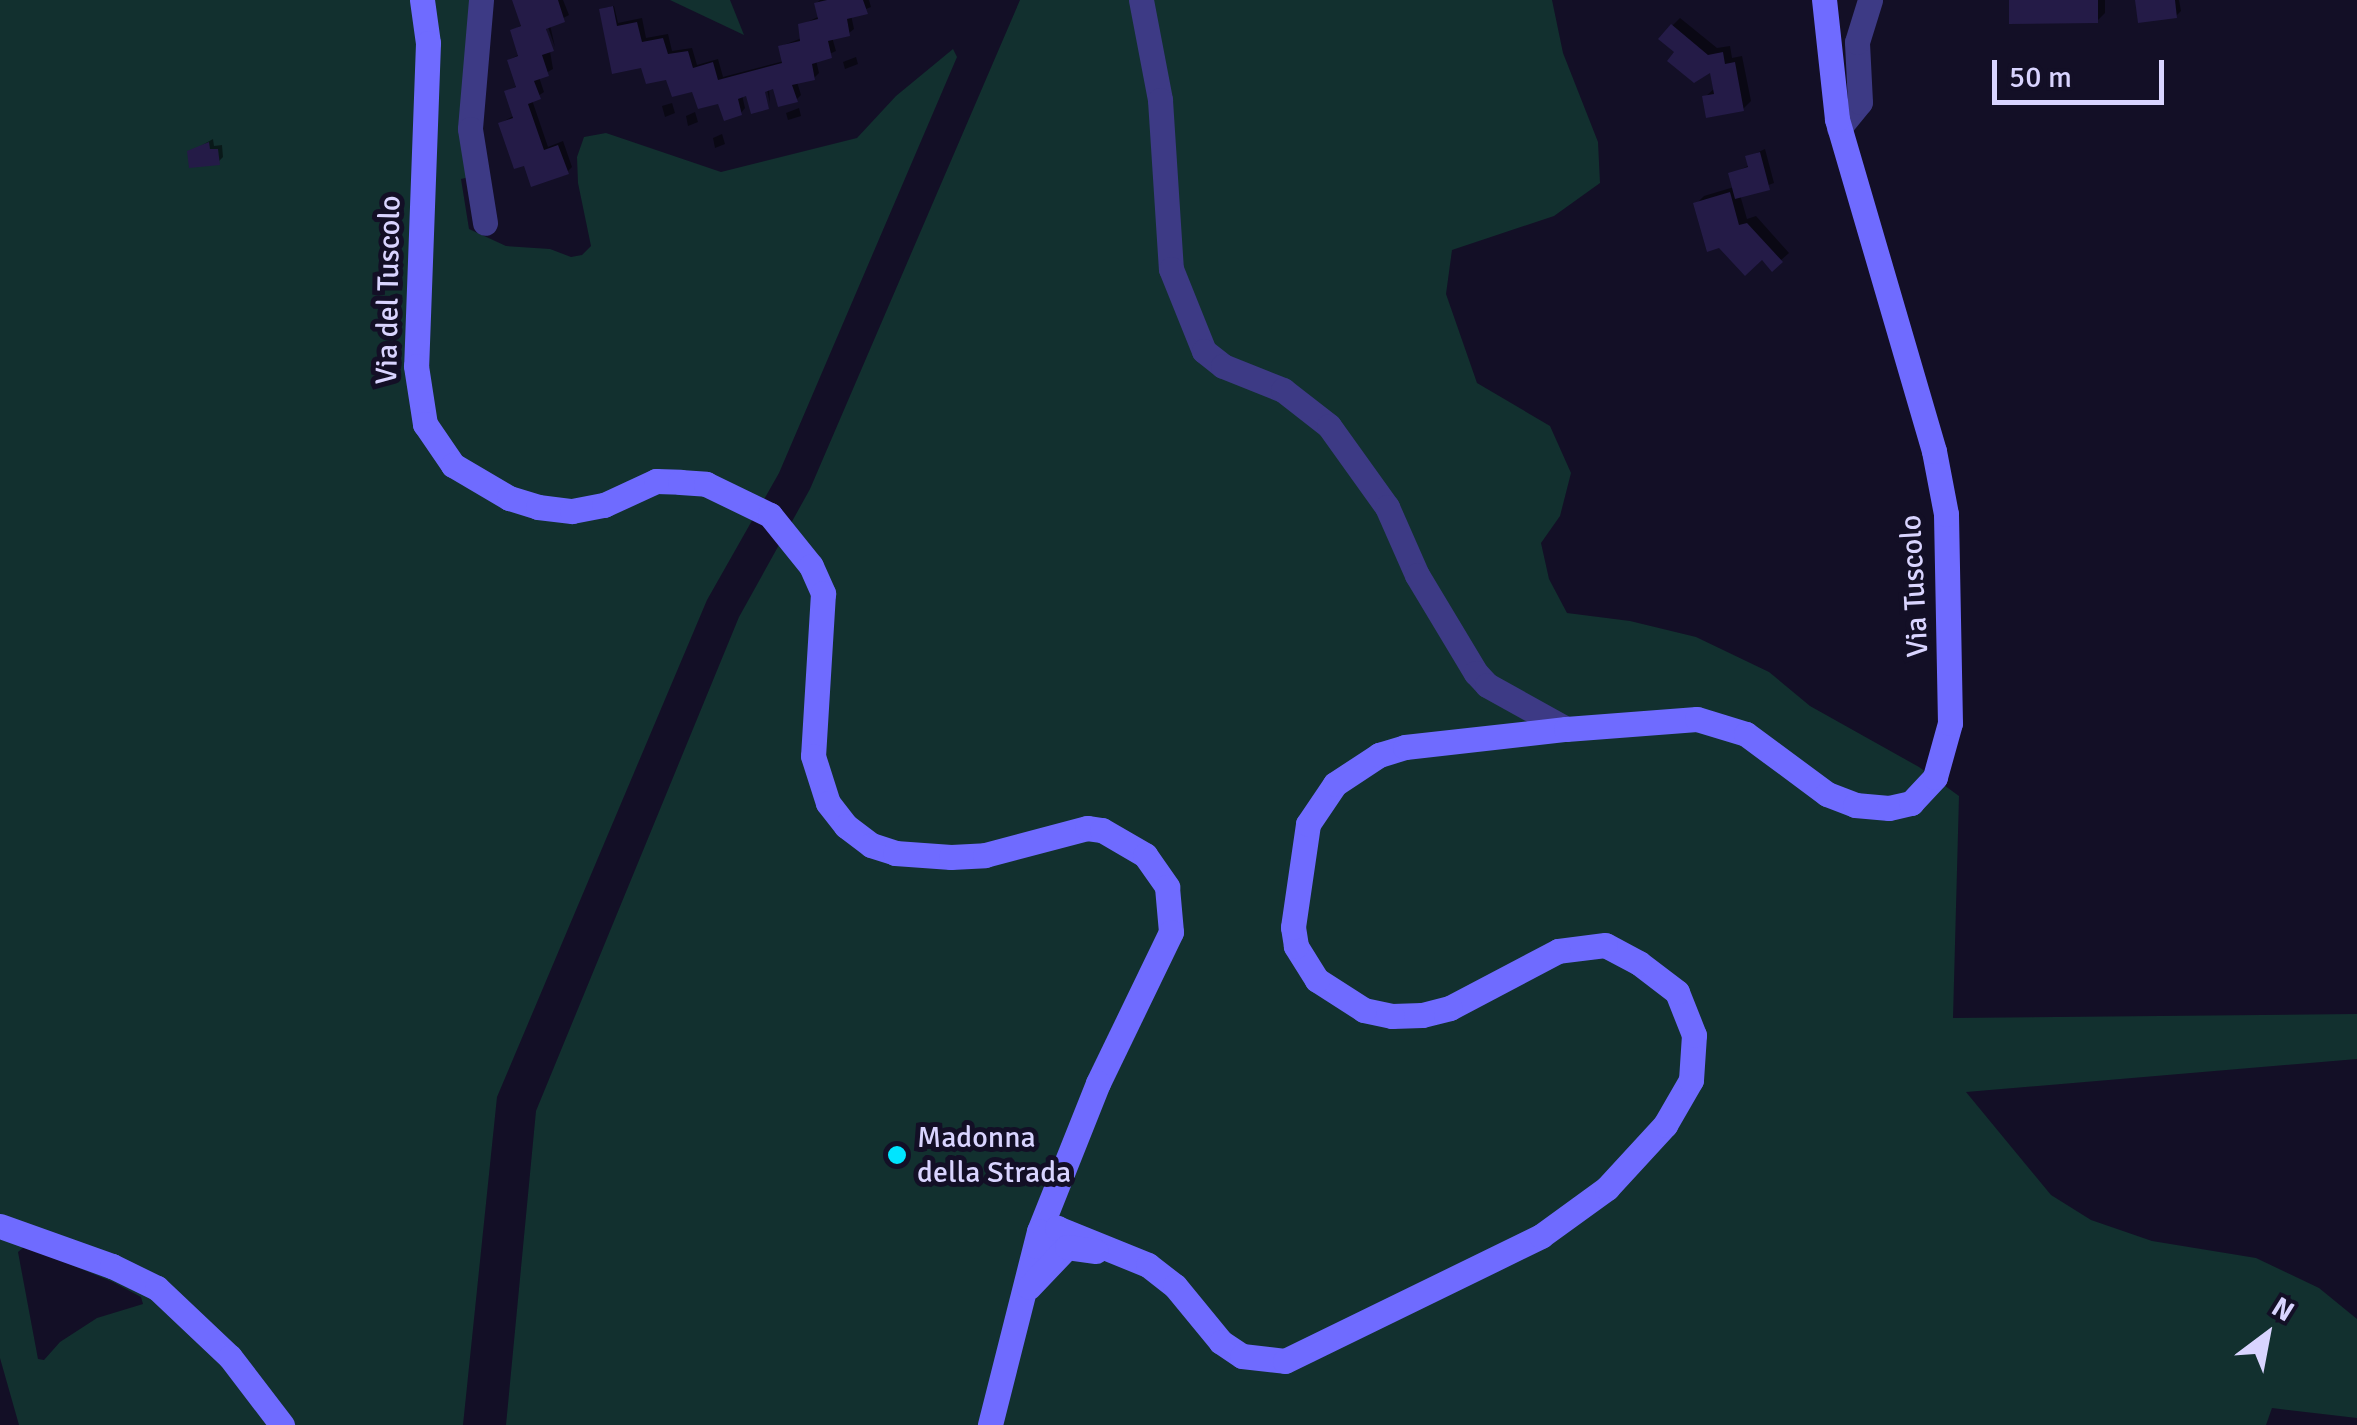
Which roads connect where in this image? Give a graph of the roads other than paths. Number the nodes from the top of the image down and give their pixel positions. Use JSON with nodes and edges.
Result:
{"nodes":[{"id":1,"x":422,"y":0,"type":"edge"},
{"id":2,"x":482,"y":0,"type":"edge"},
{"id":3,"x":1141,"y":0,"type":"edge"},
{"id":4,"x":1824,"y":0,"type":"edge"},
{"id":5,"x":1870,"y":0,"type":"edge"},
{"id":6,"x":1839,"y":128,"type":"junction"},
{"id":7,"x":486,"y":224,"type":"dead end"},
{"id":8,"x":1566,"y":728,"type":"junction"},
{"id":9,"x":1054,"y":1194,"type":"junction"},
{"id":10,"x":0,"y":1226,"type":"edge"},
{"id":11,"x":1036,"y":1246,"type":"junction"},
{"id":12,"x":1121,"y":1255,"type":"junction"},
{"id":13,"x":1022,"y":1298,"type":"junction"},
{"id":14,"x":282,"y":1425,"type":"edge"},
{"id":15,"x":990,"y":1425,"type":"edge"}],
"edges":[{"from":1,"to":9,"type":"street","name":"Via del Tuscolo"},
{"from":2,"to":7,"type":"street"},
{"from":3,"to":8,"type":"street"},
{"from":4,"to":6,"type":"street","name":"Via Tuscolo"},
{"from":5,"to":6,"type":"street"},
{"from":6,"to":8,"type":"street","name":"Via Tuscolo"},
{"from":8,"to":12,"type":"street","name":"Via Tuscolo"},
{"from":9,"to":11,"type":"street","name":"Via del Tuscolo"},
{"from":9,"to":12,"type":"street"},
{"from":10,"to":14,"type":"street"},
{"from":11,"to":12,"type":"street"},
{"from":11,"to":13,"type":"street","name":"Via del Tuscolo"},
{"from":12,"to":13,"type":"street"},
{"from":13,"to":15,"type":"street","name":"Via del Tuscolo"}]}
